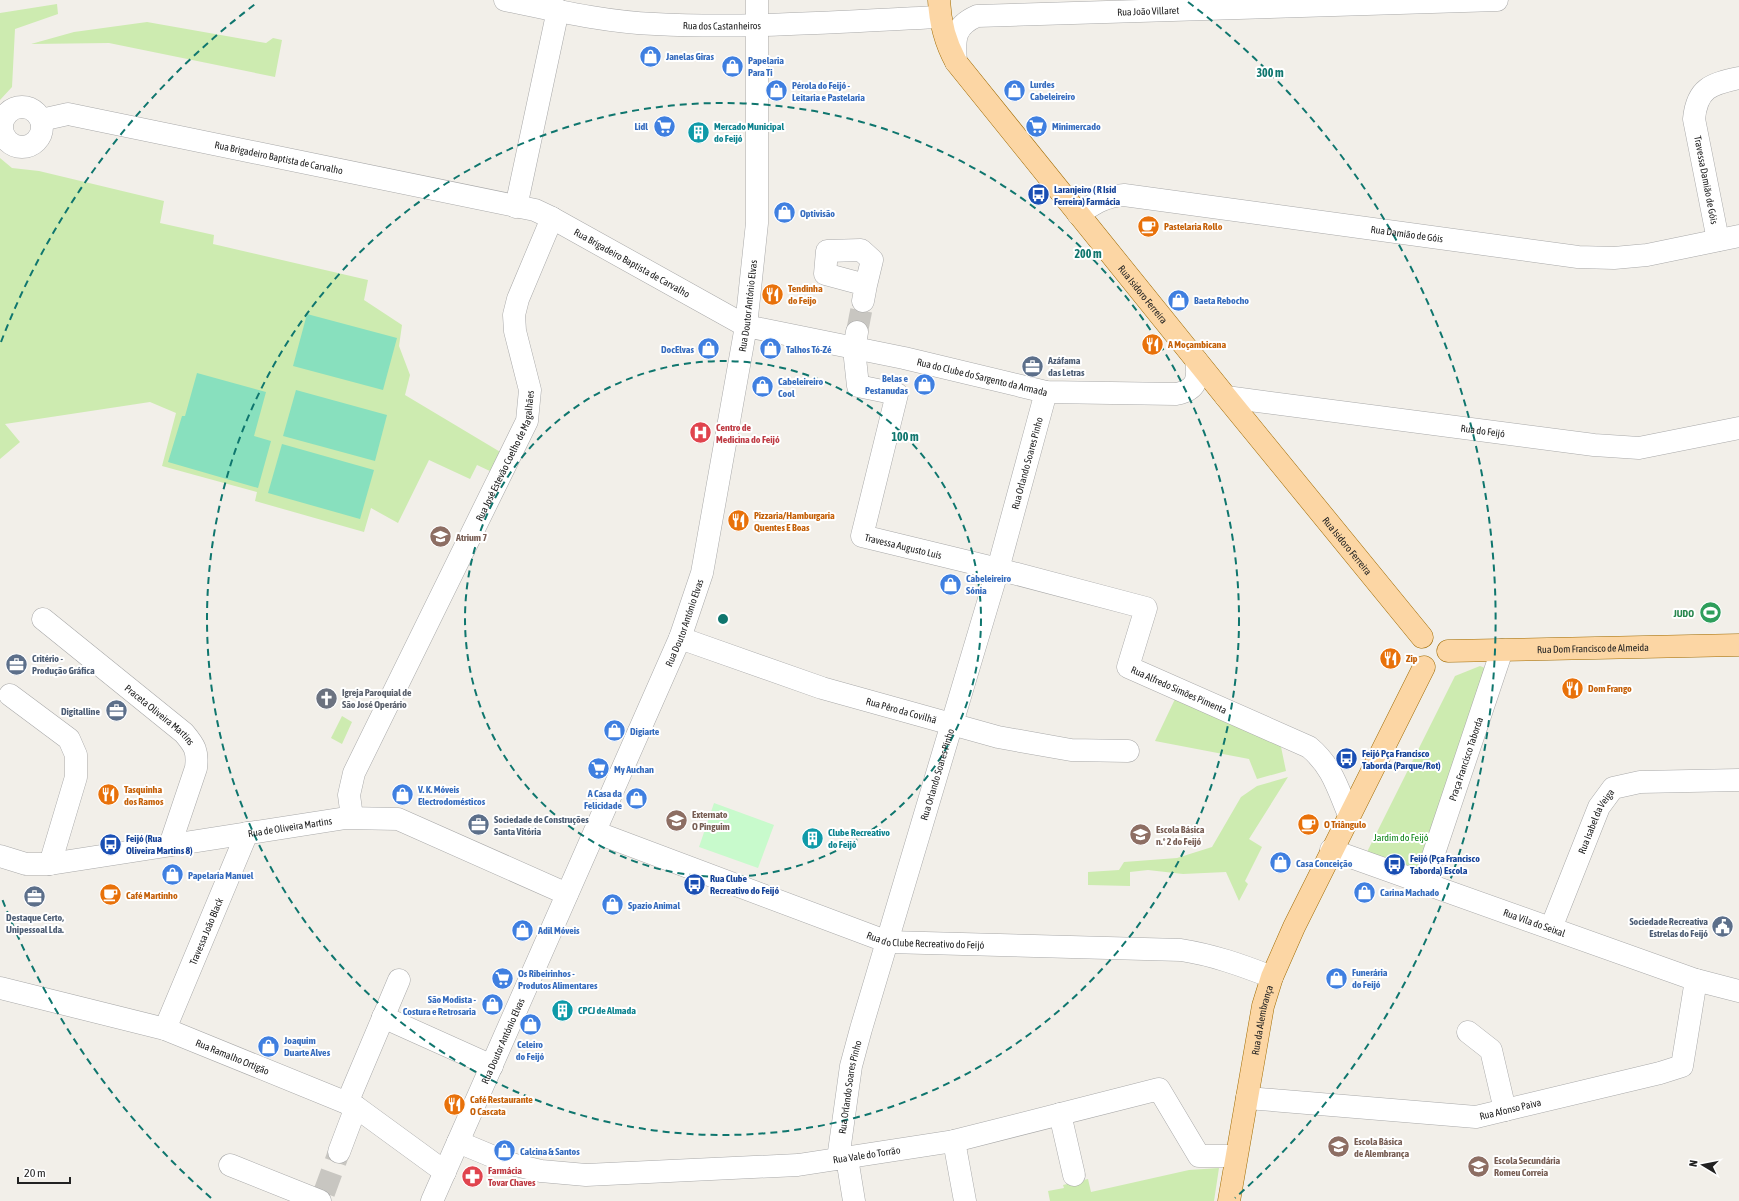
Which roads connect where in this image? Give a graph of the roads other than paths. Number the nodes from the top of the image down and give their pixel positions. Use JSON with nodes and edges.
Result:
{"nodes":[{"id":1,"x":505,"y":0,"type":"edge"},
{"id":2,"x":757,"y":0,"type":"edge"},
{"id":3,"x":1497,"y":0,"type":"edge"},
{"id":4,"x":1267,"y":4,"type":"edge"},
{"id":5,"x":545,"y":6,"type":"edge"},
{"id":6,"x":940,"y":8,"type":"edge"},
{"id":7,"x":758,"y":25,"type":"junction"},
{"id":8,"x":956,"y":62,"type":"junction"},
{"id":9,"x":1739,"y":78,"type":"edge"},
{"id":10,"x":41,"y":120,"type":"dead end"},
{"id":11,"x":516,"y":207,"type":"junction"},
{"id":12,"x":1078,"y":214,"type":"junction"},
{"id":13,"x":552,"y":218,"type":"junction"},
{"id":14,"x":1739,"y":236,"type":"edge"},
{"id":15,"x":1718,"y":240,"type":"junction"},
{"id":16,"x":746,"y":326,"type":"junction"},
{"id":17,"x":855,"y":341,"type":"junction"},
{"id":18,"x":1196,"y":360,"type":"junction"},
{"id":19,"x":1046,"y":392,"type":"junction"},
{"id":20,"x":1226,"y":397,"type":"junction"},
{"id":21,"x":1739,"y":428,"type":"edge"},
{"id":22,"x":998,"y":569,"type":"junction"},
{"id":23,"x":43,"y":619,"type":"dead end"},
{"id":24,"x":1422,"y":636,"type":"junction"},
{"id":25,"x":680,"y":638,"type":"junction"},
{"id":26,"x":1739,"y":645,"type":"edge"},
{"id":27,"x":1502,"y":650,"type":"junction"},
{"id":28,"x":1448,"y":651,"type":"junction"},
{"id":29,"x":1424,"y":667,"type":"junction"},
{"id":30,"x":10,"y":695,"type":"dead end"},
{"id":31,"x":953,"y":726,"type":"junction"},
{"id":32,"x":1128,"y":751,"type":"dead end"},
{"id":33,"x":1739,"y":780,"type":"edge"},
{"id":34,"x":1349,"y":815,"type":"junction"},
{"id":35,"x":352,"y":817,"type":"junction"},
{"id":36,"x":595,"y":832,"type":"junction"},
{"id":37,"x":247,"y":833,"type":"junction"},
{"id":38,"x":170,"y":845,"type":"junction"},
{"id":39,"x":1331,"y":850,"type":"junction"},
{"id":40,"x":0,"y":856,"type":"edge"},
{"id":41,"x":50,"y":864,"type":"junction"},
{"id":42,"x":1429,"y":868,"type":"dead end"},
{"id":43,"x":567,"y":894,"type":"junction"},
{"id":44,"x":1551,"y":928,"type":"junction"},
{"id":45,"x":888,"y":942,"type":"junction"},
{"id":46,"x":1272,"y":977,"type":"junction"},
{"id":47,"x":399,"y":980,"type":"dead end"},
{"id":48,"x":1696,"y":980,"type":"junction"},
{"id":49,"x":0,"y":988,"type":"edge"},
{"id":50,"x":1739,"y":991,"type":"edge"},
{"id":51,"x":383,"y":1017,"type":"junction"},
{"id":52,"x":165,"y":1029,"type":"junction"},
{"id":53,"x":1468,"y":1032,"type":"dead end"},
{"id":54,"x":492,"y":1066,"type":"junction"},
{"id":55,"x":1247,"y":1098,"type":"junction"},
{"id":56,"x":352,"y":1105,"type":"junction"},
{"id":57,"x":1504,"y":1110,"type":"junction"},
{"id":58,"x":1060,"y":1114,"type":"junction"},
{"id":59,"x":954,"y":1141,"type":"junction"},
{"id":60,"x":458,"y":1142,"type":"junction"},
{"id":61,"x":339,"y":1152,"type":"tunnel mouth"},
{"id":62,"x":1236,"y":1156,"type":"junction"},
{"id":63,"x":842,"y":1159,"type":"junction"},
{"id":64,"x":230,"y":1165,"type":"dead end"},
{"id":65,"x":445,"y":1172,"type":"junction"},
{"id":66,"x":1074,"y":1175,"type":"dead end"},
{"id":67,"x":322,"y":1198,"type":"edge"},
{"id":68,"x":432,"y":1201,"type":"edge"},
{"id":69,"x":854,"y":1201,"type":"edge"},
{"id":70,"x":965,"y":1201,"type":"edge"},
{"id":71,"x":1229,"y":1201,"type":"edge"}],
"edges":[{"from":1,"to":5,"type":"street","name":"Rua dos Castanheiros"},
{"from":2,"to":7,"type":"street","name":"Rua Doutor António Elvas"},
{"from":3,"to":4,"type":"street","name":"Rua João Villaret"},
{"from":4,"to":8,"type":"street","name":"Rua João Villaret"},
{"from":5,"to":7,"type":"street","name":"Rua dos Castanheiros"},
{"from":5,"to":11,"type":"street"},
{"from":6,"to":7,"type":"street","name":"Rua dos Castanheiros"},
{"from":6,"to":8,"type":"main road","name":"Rua Isidoro Ferreira"},
{"from":7,"to":16,"type":"street","name":"Rua Doutor António Elvas"},
{"from":8,"to":12,"type":"main road","name":"Rua Isidoro Ferreira"},
{"from":9,"to":15,"type":"street","name":"Travessa Damião de Góis"},
{"from":10,"to":11,"type":"street","name":"Rua Brigadeiro Baptista de Carvalho"},
{"from":11,"to":13,"type":"street","name":"Rua Brigadeiro Baptista de Carvalho"},
{"from":12,"to":15,"type":"street","name":"Rua Damião de Góis"},
{"from":12,"to":18,"type":"main road","name":"Rua Isidoro Ferreira"},
{"from":13,"to":16,"type":"street","name":"Rua Brigadeiro Baptista de Carvalho"},
{"from":13,"to":35,"type":"street","name":"Rua José Estevão Coelho de Magalhães"},
{"from":14,"to":15,"type":"street","name":"Rua Damião de Góis"},
{"from":16,"to":17,"type":"street","name":"Rua do Clube do Sargento da Armada"},
{"from":16,"to":25,"type":"street","name":"Rua Doutor António Elvas"},
{"from":17,"to":19,"type":"street","name":"Rua do Clube do Sargento da Armada"},
{"from":17,"to":22,"type":"street","name":"Travessa Augusto Luís"},
{"from":18,"to":19,"type":"street","name":"Rua do Clube do Sargento da Armada"},
{"from":18,"to":20,"type":"main road","name":"Rua Isidoro Ferreira"},
{"from":19,"to":22,"type":"street","name":"Rua Orlando Soares Pinho"},
{"from":20,"to":21,"type":"street","name":"Rua do Feijó"},
{"from":20,"to":24,"type":"main road","name":"Rua Isidoro Ferreira"},
{"from":22,"to":31,"type":"street","name":"Rua Orlando Soares Pinho"},
{"from":22,"to":34,"type":"street","name":"Rua Alfredo Simões Pimenta"},
{"from":23,"to":38,"type":"street","name":"Praceta Oliveira Martins"},
{"from":24,"to":28,"type":"main road"},
{"from":24,"to":29,"type":"main road"},
{"from":25,"to":31,"type":"street","name":"Rua Pêro da Covilhã"},
{"from":25,"to":36,"type":"street","name":"Rua Doutor António Elvas"},
{"from":26,"to":27,"type":"main road","name":"Rua Dom Francisco de Almeida"},
{"from":27,"to":28,"type":"main road","name":"Rua Dom Francisco de Almeida"},
{"from":27,"to":42,"type":"street","name":"Praça Francisco Taborda"},
{"from":28,"to":29,"type":"main road"},
{"from":29,"to":34,"type":"main road"},
{"from":30,"to":41,"type":"street"},
{"from":31,"to":32,"type":"street","name":"Rua Pêro da Covilhã"},
{"from":31,"to":45,"type":"street","name":"Rua Orlando Soares Pinho"},
{"from":33,"to":44,"type":"street","name":"Rua Isabel da Veiga"},
{"from":34,"to":39,"type":"main road"},
{"from":35,"to":37,"type":"street","name":"Rua de Oliveira Martins"},
{"from":35,"to":43,"type":"street","name":"Rua de Oliveira Martins"},
{"from":36,"to":43,"type":"street","name":"Rua Doutor António Elvas"},
{"from":36,"to":45,"type":"street","name":"Rua do Clube Recreativo do Feijó"},
{"from":37,"to":38,"type":"street","name":"Rua de Oliveira Martins"},
{"from":37,"to":52,"type":"street","name":"Travessa João Black"},
{"from":38,"to":41,"type":"street","name":"Rua de Oliveira Martins"},
{"from":39,"to":44,"type":"street","name":"Rua Vila do Seixal"},
{"from":39,"to":46,"type":"main road","name":"Rua da Alembrança"},
{"from":40,"to":41,"type":"street","name":"Rua de Oliveira Martins"},
{"from":43,"to":54,"type":"street","name":"Rua Doutor António Elvas"},
{"from":44,"to":48,"type":"street","name":"Rua Vila do Seixal"},
{"from":45,"to":46,"type":"street","name":"Rua do Clube Recreativo do Feijó"},
{"from":45,"to":63,"type":"street","name":"Rua Orlando Soares Pinho"},
{"from":46,"to":55,"type":"main road","name":"Rua da Alembrança"},
{"from":47,"to":51,"type":"street"},
{"from":48,"to":50,"type":"street","name":"Rua Vila do Seixal"},
{"from":48,"to":57,"type":"street","name":"Rua Afonso Paiva"},
{"from":49,"to":52,"type":"street","name":"Rua Ramalho Ortigão"},
{"from":51,"to":54,"type":"street"},
{"from":51,"to":56,"type":"street"},
{"from":52,"to":56,"type":"street","name":"Rua Ramalho Ortigão"},
{"from":53,"to":57,"type":"street"},
{"from":54,"to":60,"type":"street","name":"Rua Doutor António Elvas"},
{"from":55,"to":57,"type":"street","name":"Rua Afonso Paiva"},
{"from":55,"to":62,"type":"main road","name":"Rua da Alembrança"},
{"from":56,"to":61,"type":"street"},
{"from":56,"to":65,"type":"street","name":"Rua Ramalho Ortigão"},
{"from":58,"to":59,"type":"street","name":"Rua Vale do Torrão"},
{"from":58,"to":62,"type":"street","name":"Rua Vale do Torrão"},
{"from":58,"to":66,"type":"street"},
{"from":59,"to":63,"type":"street","name":"Rua Vale do Torrão"},
{"from":59,"to":70,"type":"street"},
{"from":60,"to":63,"type":"street","name":"Rua Vale do Torrão"},
{"from":60,"to":65,"type":"street","name":"Rua Doutor António Elvas"},
{"from":62,"to":71,"type":"main road","name":"Rua da Alembrança"},
{"from":63,"to":69,"type":"street","name":"Rua Orlando Soares Pinho"},
{"from":64,"to":67,"type":"street"},
{"from":65,"to":68,"type":"street","name":"Rua Doutor António Elvas"}]}
